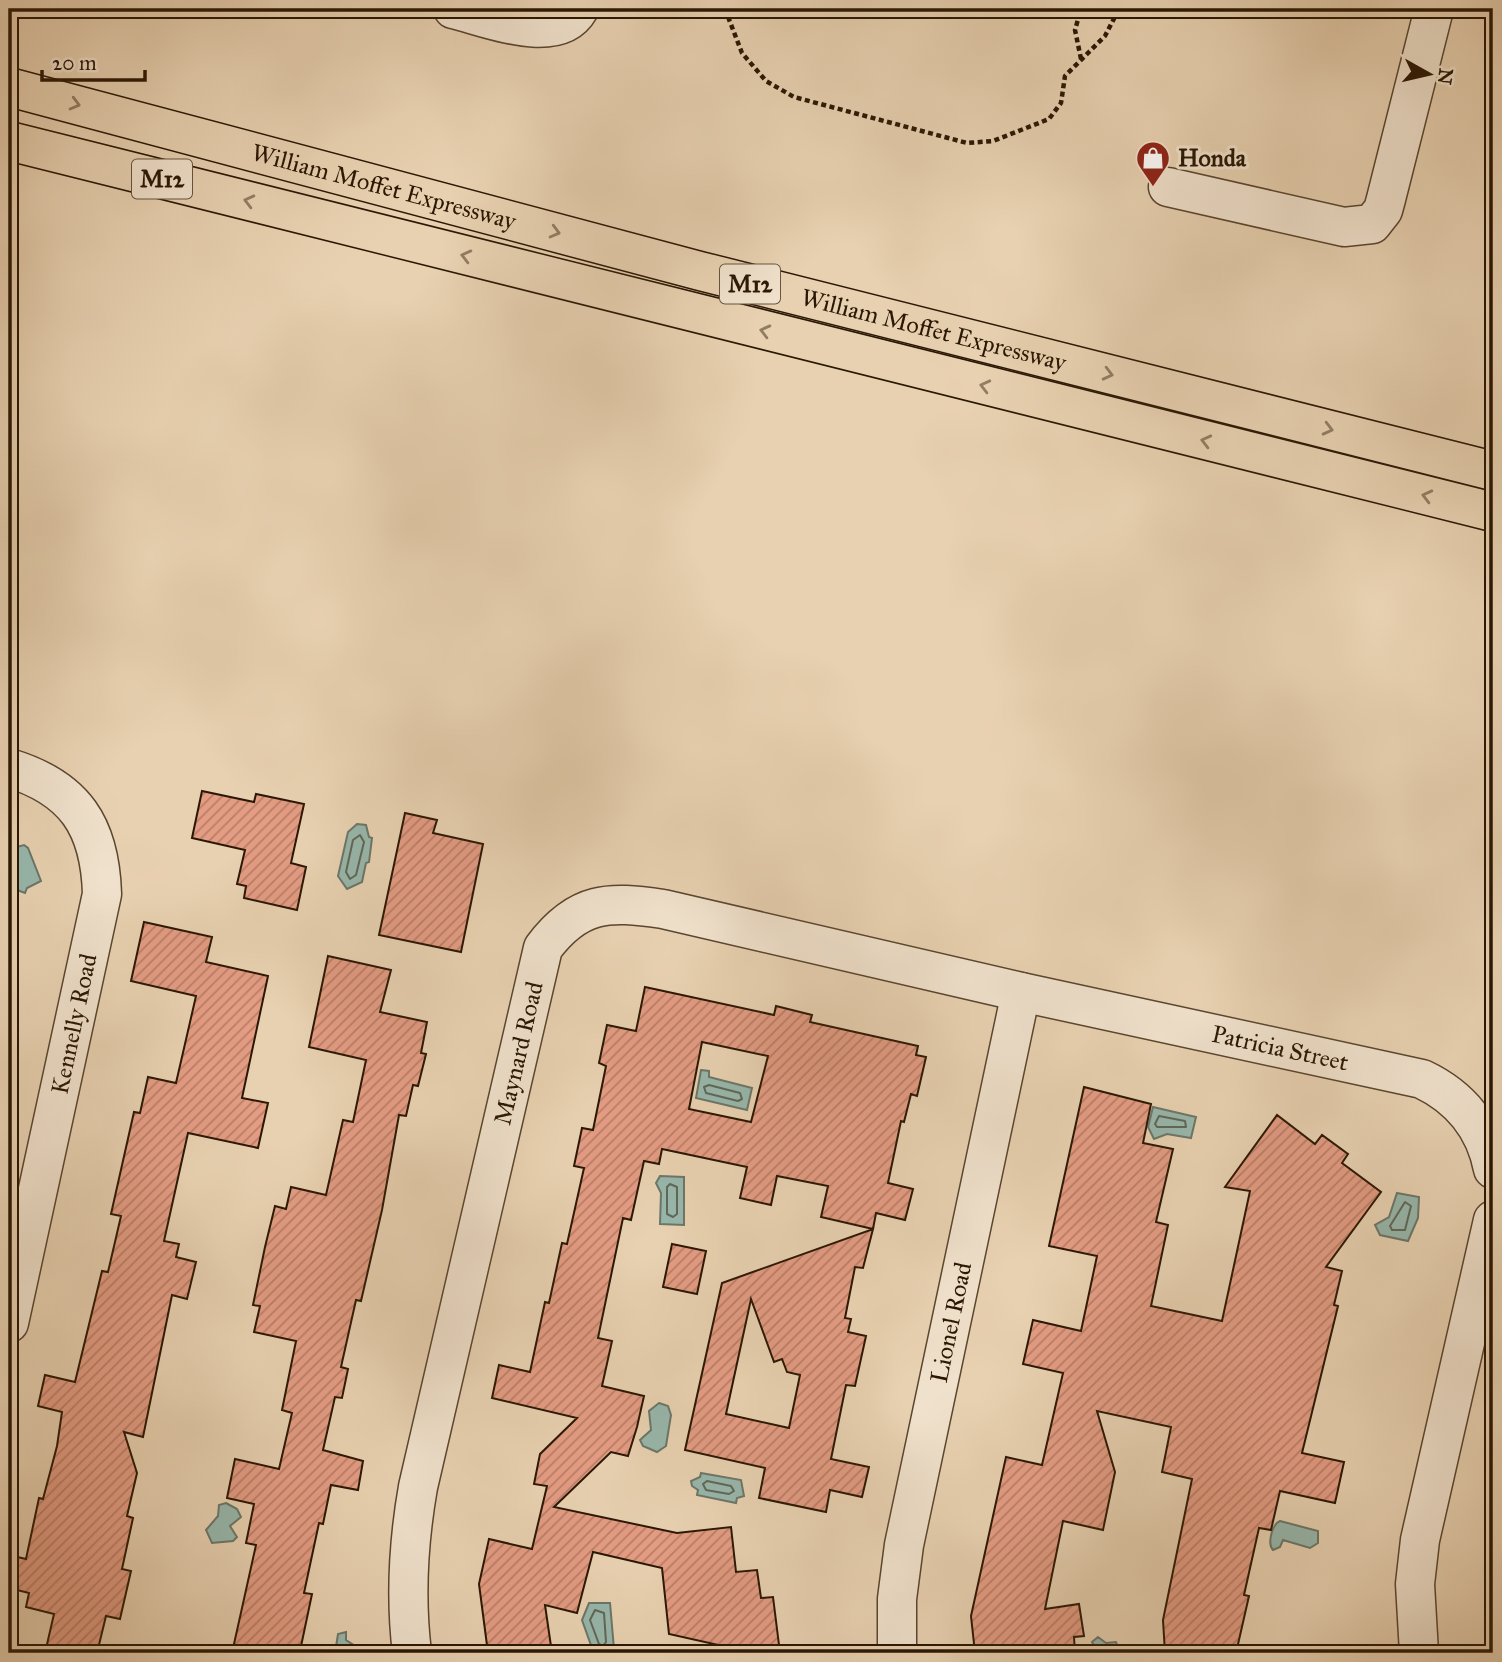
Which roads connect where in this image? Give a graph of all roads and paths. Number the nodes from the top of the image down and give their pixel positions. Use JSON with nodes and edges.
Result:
{"nodes":[{"id":1,"x":453,"y":9,"type":"edge"},
{"id":2,"x":579,"y":9,"type":"edge"},
{"id":3,"x":725,"y":9,"type":"edge"},
{"id":4,"x":1081,"y":9,"type":"edge"},
{"id":5,"x":1119,"y":9,"type":"edge"},
{"id":6,"x":1434,"y":9,"type":"edge"},
{"id":7,"x":1081,"y":60,"type":"junction"},
{"id":8,"x":9,"y":87,"type":"edge"},
{"id":9,"x":9,"y":141,"type":"edge"},
{"id":10,"x":1168,"y":187,"type":"dead end"},
{"id":11,"x":1493,"y":471,"type":"edge"},
{"id":12,"x":1493,"y":512,"type":"edge"},
{"id":13,"x":9,"y":768,"type":"edge"},
{"id":14,"x":1021,"y":992,"type":"junction"},
{"id":15,"x":1493,"y":1169,"type":"edge"},
{"id":16,"x":1493,"y":1220,"type":"edge"},
{"id":17,"x":9,"y":1323,"type":"edge"},
{"id":18,"x":412,"y":1653,"type":"edge"},
{"id":19,"x":897,"y":1653,"type":"edge"},
{"id":20,"x":1419,"y":1653,"type":"edge"}],
"edges":[{"from":1,"to":2,"type":"street"},
{"from":3,"to":7,"type":"path"},
{"from":4,"to":7,"type":"path"},
{"from":5,"to":7,"type":"path"},
{"from":6,"to":10,"type":"street"},
{"from":8,"to":11,"type":"main road","name":"William Moffet Expressway","number":"M12","one_way":true},
{"from":12,"to":9,"type":"main road","name":"William Moffet Expressway","number":"M12","one_way":true},
{"from":13,"to":17,"type":"street","name":"Kennelly Road"},
{"from":14,"to":15,"type":"street","name":"Patricia Street"},
{"from":14,"to":18,"type":"street","name":"Maynard Road"},
{"from":14,"to":19,"type":"street","name":"Lionel Road"},
{"from":16,"to":20,"type":"street"}]}
